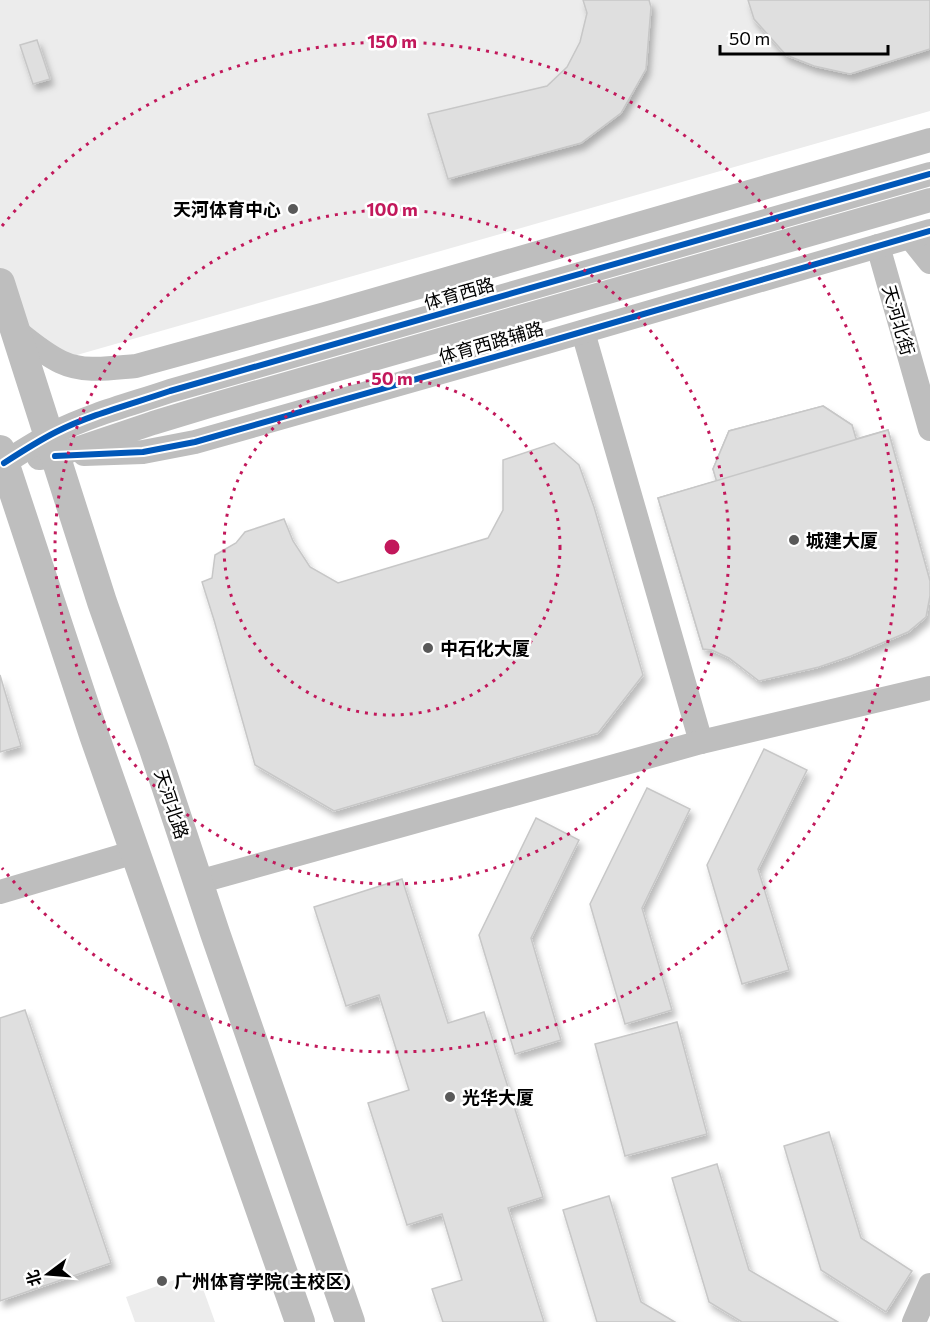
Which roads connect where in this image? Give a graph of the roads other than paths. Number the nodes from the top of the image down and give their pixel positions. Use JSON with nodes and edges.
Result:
{"nodes":[{"id":1,"x":930,"y":140,"type":"edge"},
{"id":2,"x":930,"y":174,"type":"edge"},
{"id":3,"x":759,"y":189,"type":"junction"},
{"id":4,"x":930,"y":200,"type":"edge"},
{"id":5,"x":767,"y":220,"type":"junction"},
{"id":6,"x":920,"y":234,"type":"edge"},
{"id":7,"x":878,"y":246,"type":"junction"},
{"id":8,"x":930,"y":262,"type":"edge"},
{"id":9,"x":0,"y":284,"type":"edge"},
{"id":10,"x":14,"y":329,"type":"junction"},
{"id":11,"x":583,"y":332,"type":"junction"},
{"id":12,"x":930,"y":429,"type":"edge"},
{"id":13,"x":52,"y":446,"type":"junction"},
{"id":14,"x":2,"y":456,"type":"edge"},
{"id":15,"x":102,"y":602,"type":"junction"},
{"id":16,"x":55,"y":619,"type":"junction"},
{"id":17,"x":930,"y":688,"type":"edge"},
{"id":18,"x":701,"y":742,"type":"junction"},
{"id":19,"x":135,"y":852,"type":"junction"},
{"id":20,"x":198,"y":882,"type":"junction"},
{"id":21,"x":0,"y":892,"type":"edge"},
{"id":22,"x":930,"y":1285,"type":"edge"},
{"id":23,"x":300,"y":1322,"type":"edge"},
{"id":24,"x":350,"y":1322,"type":"edge"},
{"id":25,"x":914,"y":1322,"type":"edge"}],
"edges":[{"from":1,"to":3,"type":"street"},
{"from":2,"to":5,"type":"street","name":"体育西路"},
{"from":3,"to":5,"type":"street"},
{"from":3,"to":10,"type":"street"},
{"from":4,"to":13,"type":"street","name":"体育西路"},
{"from":5,"to":13,"type":"street","name":"体育西路"},
{"from":6,"to":7,"type":"street","name":"体育西路辅路"},
{"from":6,"to":8,"type":"street"},
{"from":7,"to":11,"type":"street","name":"体育西路辅路"},
{"from":7,"to":12,"type":"street","name":"天河北街"},
{"from":9,"to":10,"type":"main road","name":"天河北路"},
{"from":10,"to":13,"type":"main road","name":"天河北路"},
{"from":11,"to":13,"type":"street","name":"体育西路辅路"},
{"from":11,"to":18,"type":"street"},
{"from":13,"to":14,"type":"street","name":"体育西路"},
{"from":13,"to":15,"type":"main road","name":"天河北路"},
{"from":14,"to":16,"type":"main road"},
{"from":15,"to":16,"type":"main road"},
{"from":15,"to":20,"type":"main road","name":"天河北路"},
{"from":16,"to":19,"type":"main road"},
{"from":17,"to":18,"type":"street"},
{"from":18,"to":20,"type":"street"},
{"from":19,"to":21,"type":"street"},
{"from":19,"to":23,"type":"main road"},
{"from":20,"to":24,"type":"main road","name":"天河北路"},
{"from":22,"to":25,"type":"street"}]}
